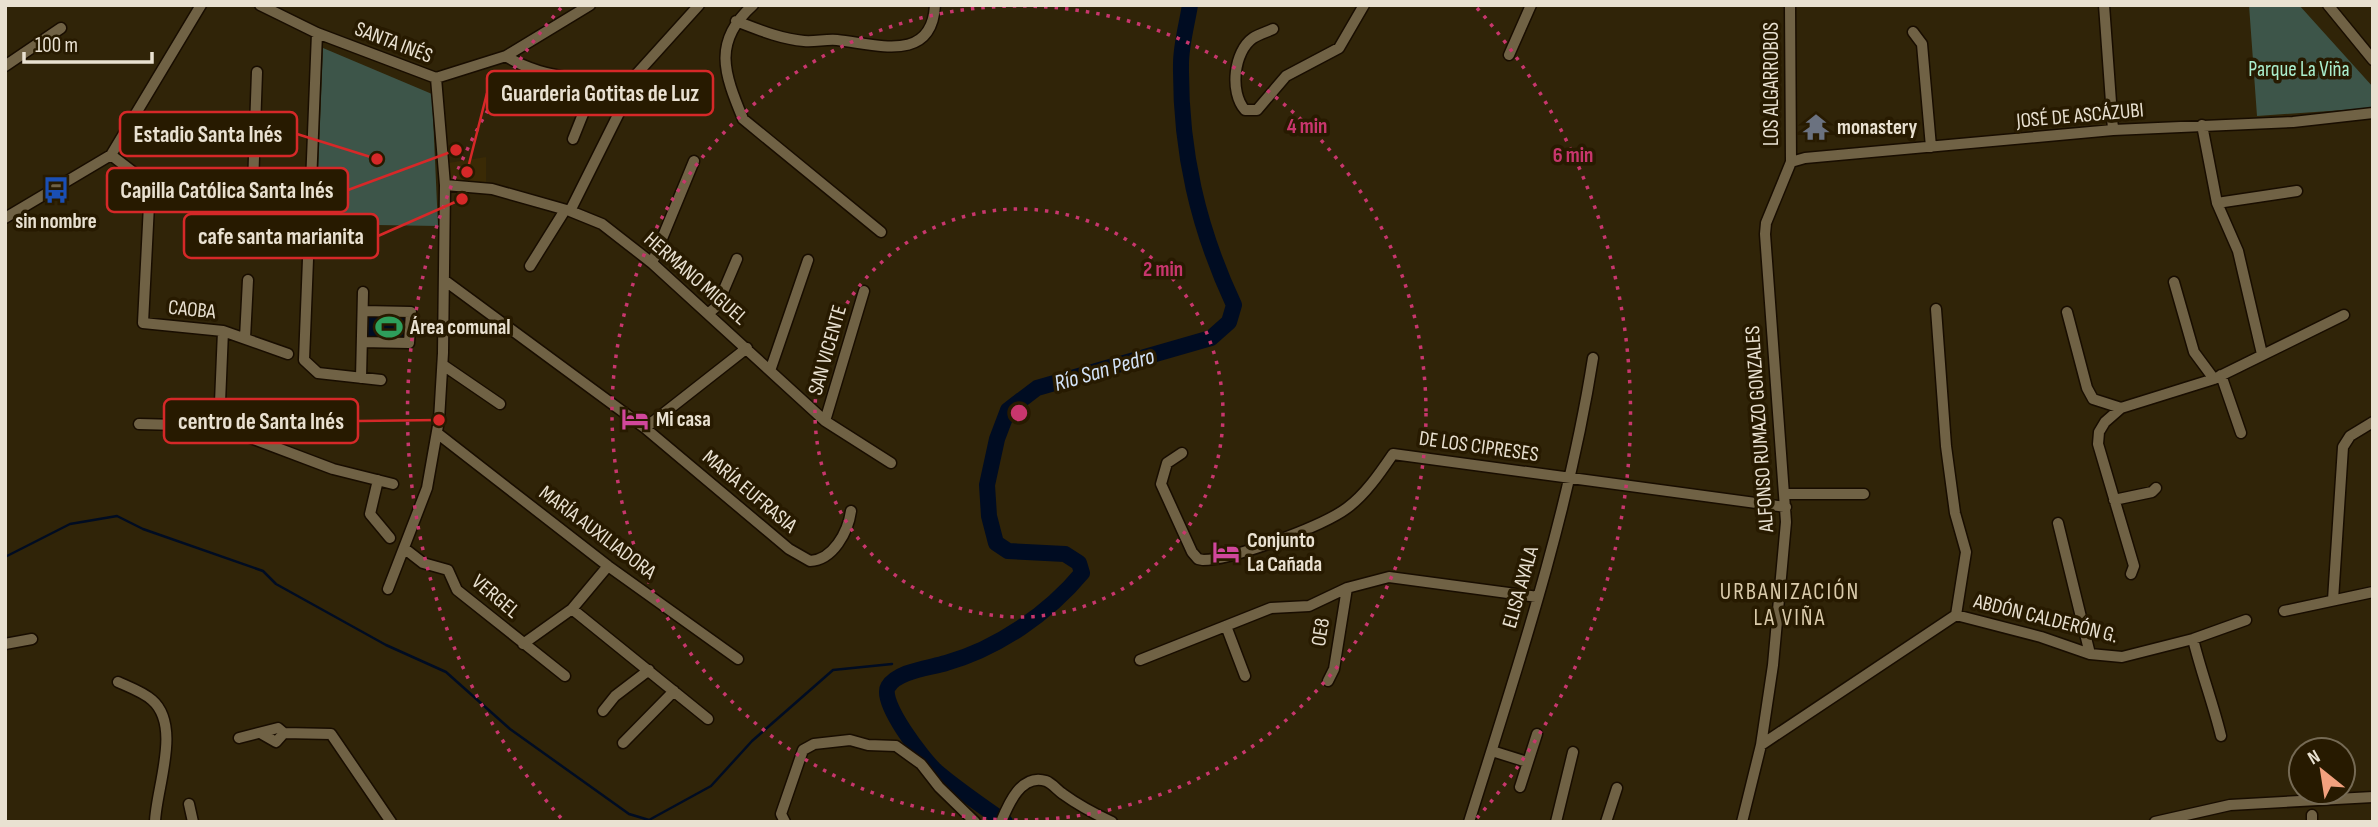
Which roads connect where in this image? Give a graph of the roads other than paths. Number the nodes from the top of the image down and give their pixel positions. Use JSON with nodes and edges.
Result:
{"nodes":[{"id":1,"x":201,"y":5,"type":"edge"},
{"id":2,"x":260,"y":5,"type":"edge"},
{"id":3,"x":590,"y":5,"type":"edge"},
{"id":4,"x":699,"y":5,"type":"edge"},
{"id":5,"x":753,"y":5,"type":"edge"},
{"id":6,"x":935,"y":5,"type":"edge"},
{"id":7,"x":1364,"y":5,"type":"edge"},
{"id":8,"x":1531,"y":5,"type":"edge"},
{"id":9,"x":1790,"y":5,"type":"edge"},
{"id":10,"x":2104,"y":5,"type":"edge"},
{"id":11,"x":2328,"y":5,"type":"edge"},
{"id":12,"x":736,"y":21,"type":"junction"},
{"id":13,"x":61,"y":28,"type":"dead end"},
{"id":14,"x":1273,"y":29,"type":"dead end"},
{"id":15,"x":1913,"y":32,"type":"dead end"},
{"id":16,"x":317,"y":33,"type":"junction"},
{"id":17,"x":1508,"y":55,"type":"dead end"},
{"id":18,"x":506,"y":56,"type":"junction"},
{"id":19,"x":2373,"y":60,"type":"edge"},
{"id":20,"x":5,"y":66,"type":"edge"},
{"id":21,"x":257,"y":72,"type":"dead end"},
{"id":22,"x":436,"y":78,"type":"junction"},
{"id":23,"x":594,"y":84,"type":"junction"},
{"id":24,"x":615,"y":89,"type":"junction"},
{"id":25,"x":2373,"y":113,"type":"edge"},
{"id":26,"x":2202,"y":125,"type":"junction"},
{"id":27,"x":2113,"y":130,"type":"junction"},
{"id":28,"x":573,"y":139,"type":"dead end"},
{"id":29,"x":1931,"y":147,"type":"junction"},
{"id":30,"x":111,"y":155,"type":"junction"},
{"id":31,"x":694,"y":161,"type":"dead end"},
{"id":32,"x":1791,"y":162,"type":"junction"},
{"id":33,"x":150,"y":185,"type":"junction"},
{"id":34,"x":445,"y":185,"type":"junction"},
{"id":35,"x":2297,"y":191,"type":"dead end"},
{"id":36,"x":2217,"y":203,"type":"junction"},
{"id":37,"x":568,"y":210,"type":"junction"},
{"id":38,"x":5,"y":218,"type":"edge"},
{"id":39,"x":881,"y":232,"type":"dead end"},
{"id":40,"x":737,"y":259,"type":"dead end"},
{"id":41,"x":808,"y":260,"type":"dead end"},
{"id":42,"x":652,"y":263,"type":"junction"},
{"id":43,"x":530,"y":266,"type":"dead end"},
{"id":44,"x":248,"y":280,"type":"dead end"},
{"id":45,"x":443,"y":281,"type":"junction"},
{"id":46,"x":2174,"y":282,"type":"dead end"},
{"id":47,"x":864,"y":291,"type":"dead end"},
{"id":48,"x":363,"y":292,"type":"dead end"},
{"id":49,"x":1936,"y":309,"type":"dead end"},
{"id":50,"x":363,"y":311,"type":"junction"},
{"id":51,"x":2067,"y":312,"type":"dead end"},
{"id":52,"x":709,"y":313,"type":"junction"},
{"id":53,"x":2344,"y":315,"type":"dead end"},
{"id":54,"x":223,"y":331,"type":"junction"},
{"id":55,"x":245,"y":338,"type":"junction"},
{"id":56,"x":362,"y":342,"type":"junction"},
{"id":57,"x":747,"y":348,"type":"junction"},
{"id":58,"x":288,"y":354,"type":"dead end"},
{"id":59,"x":2262,"y":354,"type":"junction"},
{"id":60,"x":1593,"y":358,"type":"dead end"},
{"id":61,"x":443,"y":365,"type":"junction"},
{"id":62,"x":771,"y":368,"type":"junction"},
{"id":63,"x":2217,"y":377,"type":"junction"},
{"id":64,"x":361,"y":378,"type":"junction"},
{"id":65,"x":381,"y":380,"type":"dead end"},
{"id":66,"x":500,"y":404,"type":"dead end"},
{"id":67,"x":2121,"y":408,"type":"junction"},
{"id":68,"x":825,"y":421,"type":"junction"},
{"id":69,"x":2373,"y":422,"type":"edge"},
{"id":70,"x":139,"y":424,"type":"dead end"},
{"id":71,"x":219,"y":426,"type":"junction"},
{"id":72,"x":645,"y":428,"type":"junction"},
{"id":73,"x":438,"y":433,"type":"junction"},
{"id":74,"x":2241,"y":433,"type":"dead end"},
{"id":75,"x":1182,"y":453,"type":"dead end"},
{"id":76,"x":891,"y":463,"type":"dead end"},
{"id":77,"x":1570,"y":479,"type":"junction"},
{"id":78,"x":378,"y":480,"type":"junction"},
{"id":79,"x":393,"y":484,"type":"dead end"},
{"id":80,"x":2157,"y":488,"type":"dead end"},
{"id":81,"x":1785,"y":494,"type":"junction"},
{"id":82,"x":1864,"y":494,"type":"dead end"},
{"id":83,"x":2114,"y":500,"type":"junction"},
{"id":84,"x":1786,"y":507,"type":"junction"},
{"id":85,"x":851,"y":511,"type":"dead end"},
{"id":86,"x":2058,"y":523,"type":"dead end"},
{"id":87,"x":390,"y":538,"type":"dead end"},
{"id":88,"x":405,"y":549,"type":"junction"},
{"id":89,"x":608,"y":566,"type":"junction"},
{"id":90,"x":2131,"y":574,"type":"dead end"},
{"id":91,"x":1347,"y":588,"type":"junction"},
{"id":92,"x":388,"y":589,"type":"dead end"},
{"id":93,"x":2373,"y":592,"type":"edge"},
{"id":94,"x":1538,"y":597,"type":"junction"},
{"id":95,"x":2333,"y":600,"type":"junction"},
{"id":96,"x":572,"y":608,"type":"junction"},
{"id":97,"x":2284,"y":611,"type":"dead end"},
{"id":98,"x":1956,"y":615,"type":"junction"},
{"id":99,"x":2246,"y":620,"type":"dead end"},
{"id":100,"x":1226,"y":626,"type":"junction"},
{"id":101,"x":32,"y":639,"type":"dead end"},
{"id":102,"x":2193,"y":639,"type":"junction"},
{"id":103,"x":5,"y":644,"type":"edge"},
{"id":104,"x":523,"y":644,"type":"junction"},
{"id":105,"x":2090,"y":654,"type":"junction"},
{"id":106,"x":738,"y":659,"type":"dead end"},
{"id":107,"x":1140,"y":660,"type":"dead end"},
{"id":108,"x":649,"y":670,"type":"junction"},
{"id":109,"x":565,"y":676,"type":"dead end"},
{"id":110,"x":1245,"y":676,"type":"dead end"},
{"id":111,"x":1328,"y":681,"type":"dead end"},
{"id":112,"x":118,"y":682,"type":"dead end"},
{"id":113,"x":674,"y":691,"type":"junction"},
{"id":114,"x":603,"y":711,"type":"dead end"},
{"id":115,"x":708,"y":719,"type":"dead end"},
{"id":116,"x":1537,"y":734,"type":"dead end"},
{"id":117,"x":2221,"y":736,"type":"dead end"},
{"id":118,"x":239,"y":737,"type":"dead end"},
{"id":119,"x":623,"y":743,"type":"dead end"},
{"id":120,"x":1761,"y":745,"type":"junction"},
{"id":121,"x":1492,"y":751,"type":"junction"},
{"id":122,"x":1573,"y":752,"type":"dead end"},
{"id":123,"x":1527,"y":762,"type":"junction"},
{"id":124,"x":1520,"y":787,"type":"dead end"},
{"id":125,"x":1617,"y":788,"type":"dead end"},
{"id":126,"x":2373,"y":797,"type":"edge"},
{"id":127,"x":189,"y":804,"type":"dead end"},
{"id":128,"x":155,"y":822,"type":"edge"},
{"id":129,"x":193,"y":822,"type":"edge"},
{"id":130,"x":391,"y":822,"type":"edge"},
{"id":131,"x":785,"y":822,"type":"edge"},
{"id":132,"x":975,"y":822,"type":"edge"},
{"id":133,"x":1001,"y":822,"type":"edge"},
{"id":134,"x":1112,"y":822,"type":"edge"},
{"id":135,"x":1469,"y":822,"type":"edge"},
{"id":136,"x":1556,"y":822,"type":"edge"},
{"id":137,"x":1606,"y":822,"type":"edge"},
{"id":138,"x":1742,"y":822,"type":"edge"},
{"id":139,"x":2155,"y":822,"type":"edge"}],
"edges":[{"from":1,"to":30,"type":"street"},
{"from":2,"to":16,"type":"street","name":"SANTA INÉS"},
{"from":3,"to":18,"type":"street","name":"SANTA INÉS"},
{"from":4,"to":24,"type":"street"},
{"from":5,"to":12,"type":"street"},
{"from":6,"to":12,"type":"street"},
{"from":7,"to":14,"type":"street"},
{"from":8,"to":17,"type":"street"},
{"from":9,"to":32,"type":"street","name":"LOS ALGARROBOS"},
{"from":10,"to":27,"type":"street"},
{"from":11,"to":19,"type":"street"},
{"from":12,"to":39,"type":"street"},
{"from":13,"to":20,"type":"street"},
{"from":15,"to":29,"type":"street"},
{"from":16,"to":22,"type":"street","name":"SANTA INÉS"},
{"from":16,"to":64,"type":"street"},
{"from":18,"to":22,"type":"street","name":"SANTA INÉS"},
{"from":18,"to":23,"type":"street"},
{"from":21,"to":33,"type":"street"},
{"from":22,"to":34,"type":"street"},
{"from":23,"to":24,"type":"street"},
{"from":23,"to":28,"type":"street"},
{"from":24,"to":37,"type":"street"},
{"from":25,"to":26,"type":"street","name":"JOSÉ DE ASCÁZUBI"},
{"from":26,"to":27,"type":"street","name":"JOSÉ DE ASCÁZUBI"},
{"from":26,"to":36,"type":"street"},
{"from":27,"to":29,"type":"street","name":"JOSÉ DE ASCÁZUBI"},
{"from":29,"to":32,"type":"street","name":"JOSÉ DE ASCÁZUBI"},
{"from":30,"to":33,"type":"street"},
{"from":30,"to":38,"type":"street"},
{"from":31,"to":42,"type":"street"},
{"from":32,"to":81,"type":"street","name":"ALFONSO RUMAZO GONZALES"},
{"from":33,"to":54,"type":"street","name":"CAOBA"},
{"from":34,"to":37,"type":"street","name":"HERMANO MIGUEL"},
{"from":34,"to":45,"type":"street"},
{"from":35,"to":36,"type":"street"},
{"from":36,"to":59,"type":"street"},
{"from":37,"to":42,"type":"street","name":"HERMANO MIGUEL"},
{"from":37,"to":43,"type":"street"},
{"from":40,"to":52,"type":"street"},
{"from":41,"to":62,"type":"street"},
{"from":42,"to":52,"type":"street","name":"HERMANO MIGUEL"},
{"from":44,"to":55,"type":"street"},
{"from":45,"to":61,"type":"street"},
{"from":45,"to":72,"type":"street","name":"MARÍA EUFRASIA"},
{"from":46,"to":63,"type":"street"},
{"from":47,"to":68,"type":"street","name":"SAN VICENTE"},
{"from":48,"to":50,"type":"street"},
{"from":49,"to":98,"type":"street"},
{"from":50,"to":56,"type":"street"},
{"from":50,"to":56,"type":"street"},
{"from":51,"to":67,"type":"street"},
{"from":52,"to":57,"type":"street","name":"HERMANO MIGUEL"},
{"from":53,"to":59,"type":"street"},
{"from":54,"to":55,"type":"street","name":"CAOBA"},
{"from":54,"to":71,"type":"street"},
{"from":55,"to":58,"type":"street","name":"CAOBA"},
{"from":56,"to":64,"type":"street"},
{"from":57,"to":62,"type":"street","name":"HERMANO MIGUEL"},
{"from":57,"to":72,"type":"street"},
{"from":59,"to":63,"type":"street"},
{"from":60,"to":77,"type":"street","name":"ELISA AYALA"},
{"from":61,"to":66,"type":"street"},
{"from":61,"to":73,"type":"street"},
{"from":62,"to":68,"type":"street","name":"HERMANO MIGUEL"},
{"from":63,"to":67,"type":"street"},
{"from":63,"to":74,"type":"street"},
{"from":64,"to":65,"type":"street"},
{"from":67,"to":83,"type":"street"},
{"from":68,"to":76,"type":"street","name":"HERMANO MIGUEL"},
{"from":69,"to":95,"type":"street"},
{"from":70,"to":71,"type":"street"},
{"from":71,"to":78,"type":"street"},
{"from":72,"to":85,"type":"street","name":"MARÍA EUFRASIA"},
{"from":73,"to":88,"type":"street"},
{"from":73,"to":89,"type":"street","name":"MARÍA AUXILIADORA"},
{"from":75,"to":77,"type":"street","name":"DE LOS CIPRESES"},
{"from":77,"to":84,"type":"street","name":"DE LOS CIPRESES"},
{"from":77,"to":94,"type":"street","name":"ELISA AYALA"},
{"from":78,"to":79,"type":"street"},
{"from":78,"to":87,"type":"street"},
{"from":80,"to":83,"type":"street"},
{"from":81,"to":82,"type":"street"},
{"from":81,"to":84,"type":"street","name":"ALFONSO RUMAZO GONZALES"},
{"from":83,"to":90,"type":"street"},
{"from":84,"to":120,"type":"street","name":"ALFONSO RUMAZO GONZALES"},
{"from":86,"to":105,"type":"street"},
{"from":88,"to":92,"type":"street"},
{"from":88,"to":104,"type":"street","name":"VERGEL"},
{"from":89,"to":96,"type":"street"},
{"from":89,"to":106,"type":"street","name":"MARÍA AUXILIADORA"},
{"from":91,"to":94,"type":"street"},
{"from":91,"to":100,"type":"street"},
{"from":91,"to":111,"type":"street","name":"OE8"},
{"from":93,"to":95,"type":"street"},
{"from":94,"to":121,"type":"street","name":"ELISA AYALA"},
{"from":95,"to":97,"type":"street"},
{"from":96,"to":104,"type":"street"},
{"from":96,"to":108,"type":"street"},
{"from":98,"to":105,"type":"street","name":"ABDÓN CALDERÓN G."},
{"from":98,"to":120,"type":"street"},
{"from":99,"to":102,"type":"street","name":"ABDÓN CALDERÓN G."},
{"from":100,"to":107,"type":"street"},
{"from":100,"to":110,"type":"street"},
{"from":101,"to":103,"type":"street"},
{"from":102,"to":105,"type":"street","name":"ABDÓN CALDERÓN G."},
{"from":102,"to":117,"type":"street"},
{"from":104,"to":109,"type":"street","name":"VERGEL"},
{"from":108,"to":113,"type":"street"},
{"from":108,"to":114,"type":"street"},
{"from":112,"to":128,"type":"street"},
{"from":113,"to":115,"type":"street"},
{"from":113,"to":119,"type":"street"},
{"from":116,"to":123,"type":"street"},
{"from":118,"to":130,"type":"street"},
{"from":120,"to":138,"type":"street","name":"ALFONSO RUMAZO GONZALES"},
{"from":121,"to":123,"type":"street"},
{"from":121,"to":135,"type":"street","name":"ELISA AYALA"},
{"from":122,"to":136,"type":"street"},
{"from":123,"to":124,"type":"street"},
{"from":125,"to":137,"type":"street"},
{"from":126,"to":139,"type":"street"},
{"from":127,"to":129,"type":"street"},
{"from":131,"to":132,"type":"street"},
{"from":133,"to":134,"type":"street"}]}
